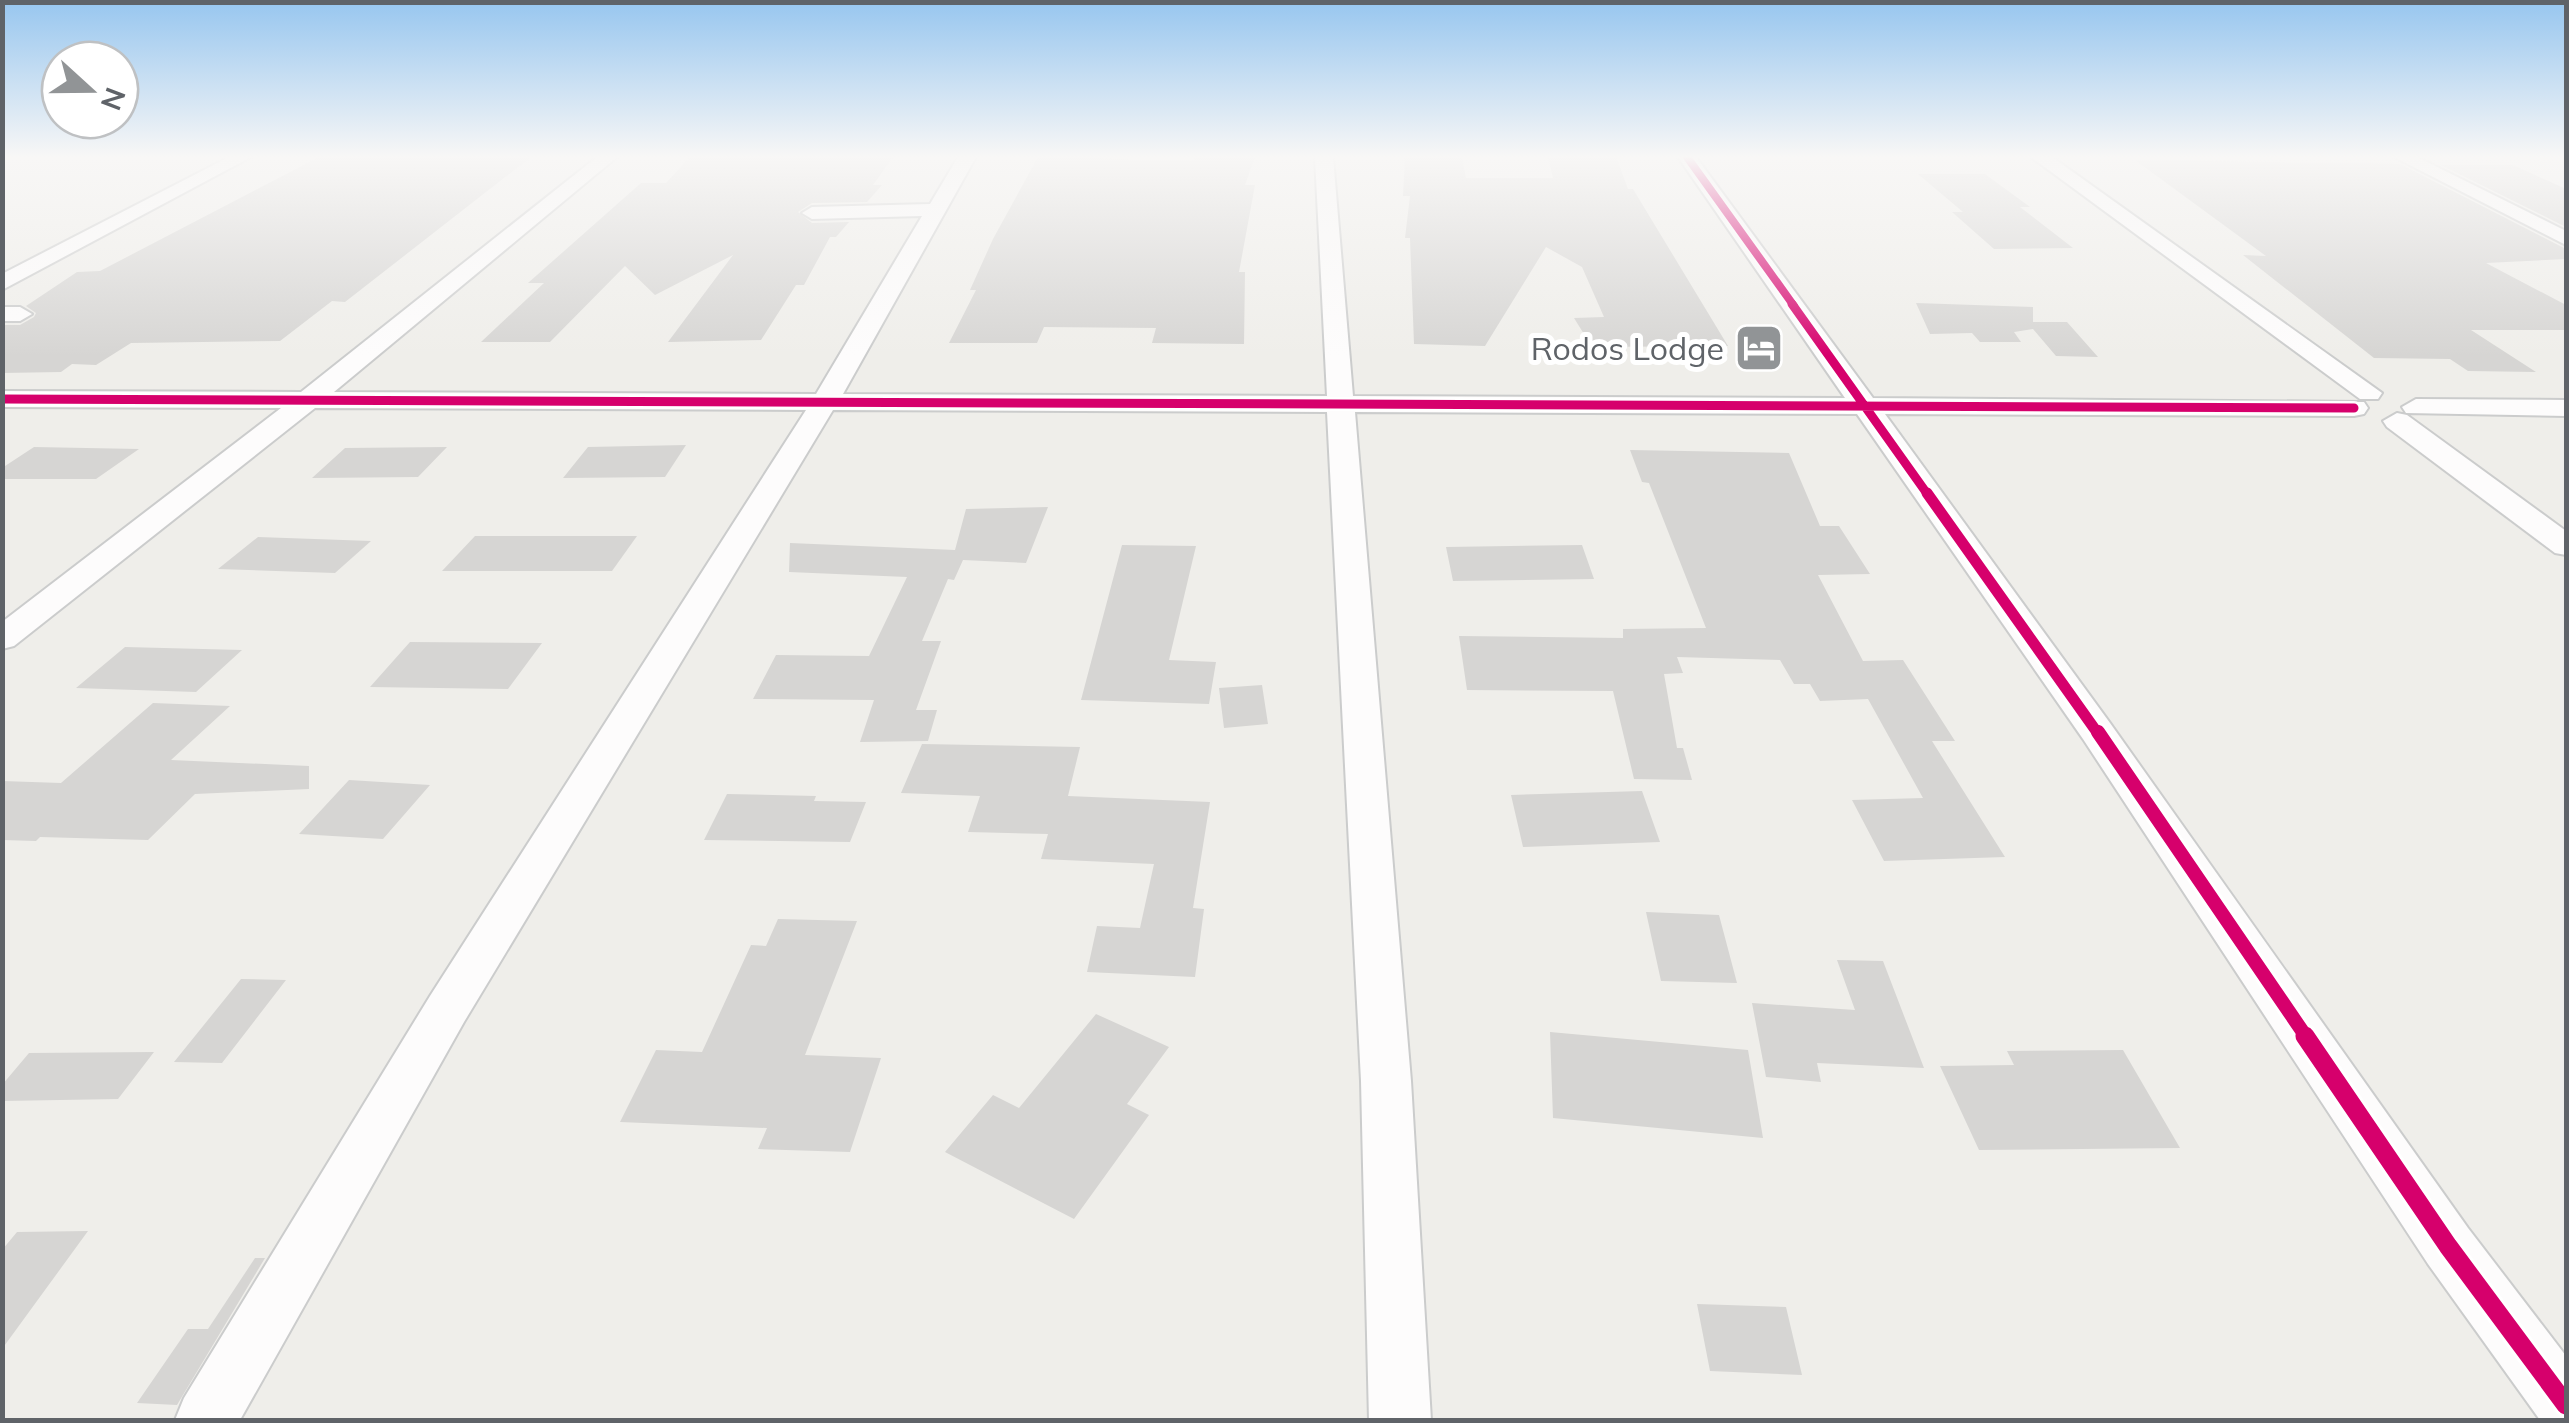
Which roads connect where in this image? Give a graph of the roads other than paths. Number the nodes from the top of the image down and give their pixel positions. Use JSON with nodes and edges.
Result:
{"nodes":[{"id":1,"x":115,"y":223,"type":"edge"},
{"id":2,"x":525,"y":223,"type":"edge"},
{"id":3,"x":928,"y":223,"type":"edge"},
{"id":4,"x":1328,"y":223,"type":"edge"},
{"id":5,"x":1735,"y":223,"type":"edge"},
{"id":6,"x":2129,"y":223,"type":"edge"},
{"id":7,"x":2535,"y":223,"type":"edge"},
{"id":8,"x":2566,"y":239,"type":"edge"},
{"id":9,"x":2,"y":283,"type":"edge"},
{"id":10,"x":2,"y":400,"type":"edge"},
{"id":11,"x":2362,"y":400,"type":"junction"},
{"id":12,"x":307,"y":401,"type":"junction"},
{"id":13,"x":824,"y":403,"type":"junction"},
{"id":14,"x":1338,"y":404,"type":"junction"},
{"id":15,"x":1865,"y":407,"type":"junction"},
{"id":16,"x":2566,"y":408,"type":"edge"},
{"id":17,"x":2407,"y":414,"type":"junction"},
{"id":18,"x":2566,"y":546,"type":"edge"},
{"id":19,"x":2,"y":639,"type":"edge"},
{"id":20,"x":2566,"y":1404,"type":"edge"},
{"id":21,"x":206,"y":1420,"type":"edge"},
{"id":22,"x":1400,"y":1420,"type":"edge"}],
"edges":[{"from":1,"to":9,"type":"street"},
{"from":2,"to":12,"type":"street"},
{"from":3,"to":13,"type":"street"},
{"from":4,"to":14,"type":"street"},
{"from":5,"to":15,"type":"street"},
{"from":6,"to":11,"type":"street"},
{"from":7,"to":8,"type":"street"},
{"from":10,"to":12,"type":"street"},
{"from":11,"to":15,"type":"street"},
{"from":11,"to":17,"type":"street"},
{"from":12,"to":13,"type":"street"},
{"from":12,"to":19,"type":"street"},
{"from":13,"to":14,"type":"street"},
{"from":13,"to":21,"type":"street"},
{"from":14,"to":15,"type":"street"},
{"from":14,"to":22,"type":"street"},
{"from":15,"to":20,"type":"street"},
{"from":16,"to":17,"type":"street"},
{"from":17,"to":18,"type":"street"}]}
